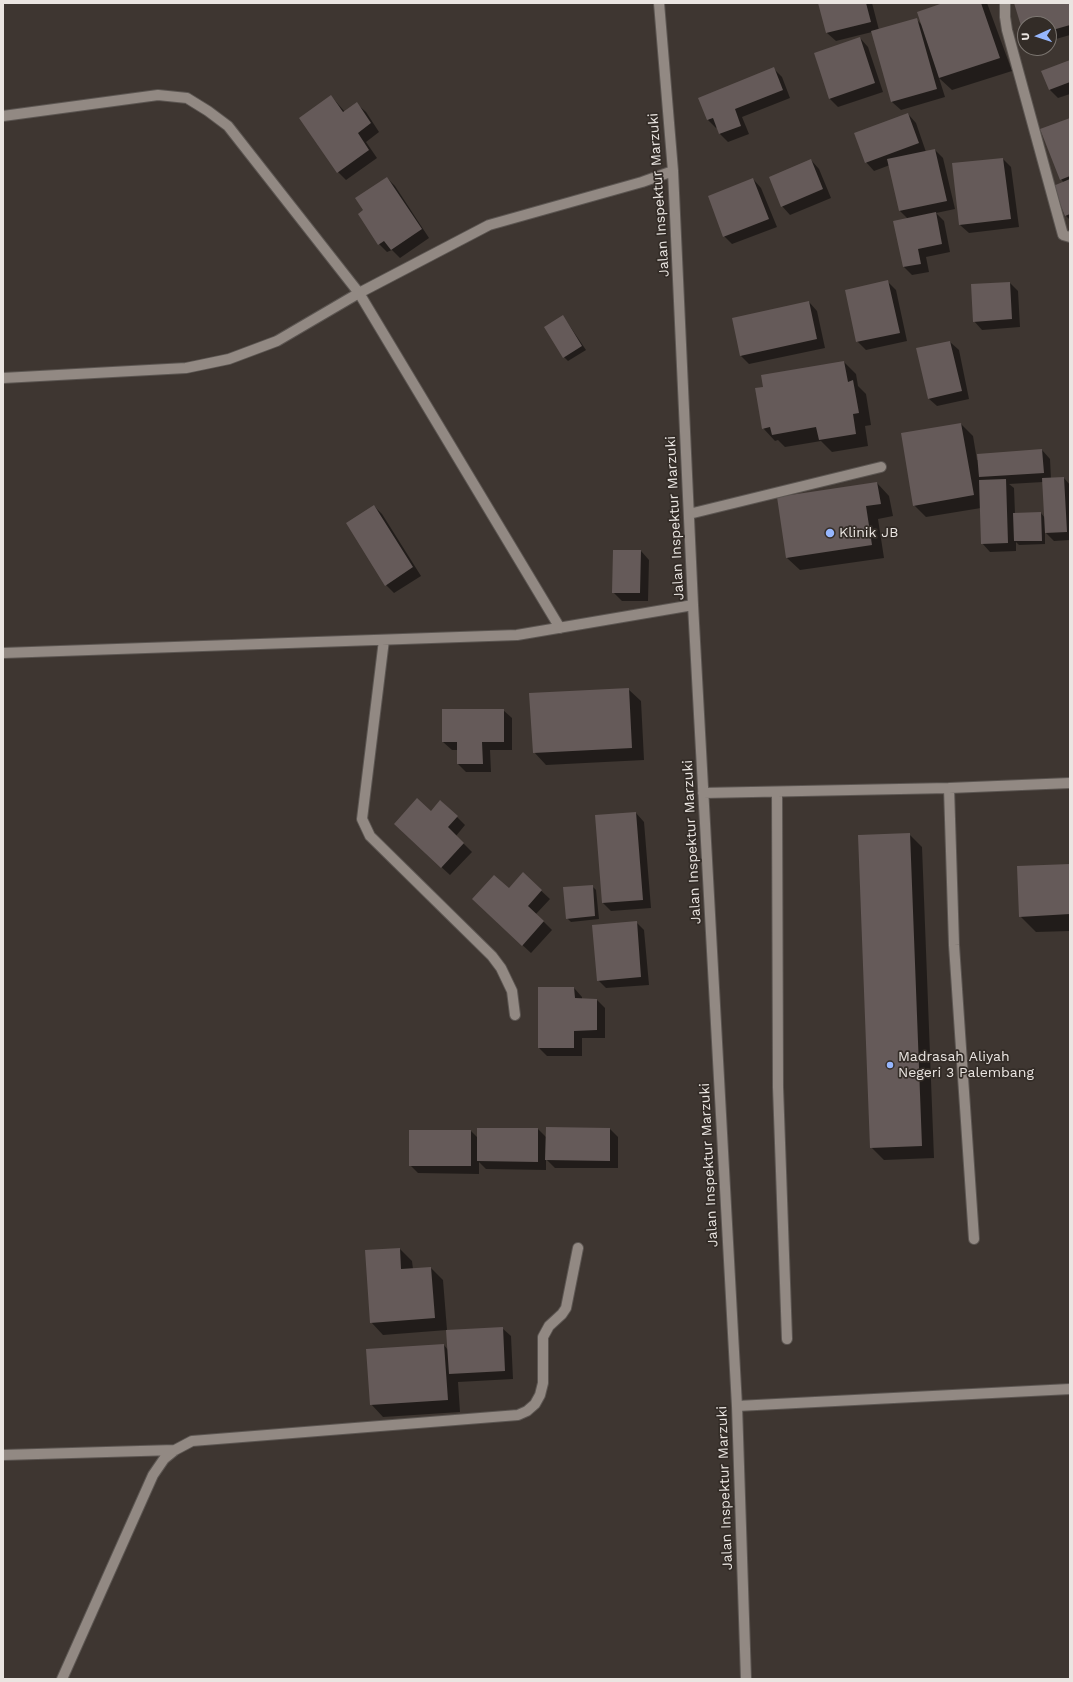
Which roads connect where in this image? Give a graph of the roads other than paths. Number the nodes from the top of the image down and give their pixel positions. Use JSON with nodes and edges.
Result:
{"nodes":[{"id":1,"x":659,"y":3,"type":"edge"},
{"id":2,"x":1005,"y":3,"type":"edge"},
{"id":3,"x":3,"y":116,"type":"edge"},
{"id":4,"x":673,"y":171,"type":"junction"},
{"id":5,"x":1070,"y":237,"type":"edge"},
{"id":6,"x":359,"y":293,"type":"junction"},
{"id":7,"x":3,"y":378,"type":"edge"},
{"id":8,"x":881,"y":468,"type":"dead end"},
{"id":9,"x":689,"y":514,"type":"junction"},
{"id":10,"x":693,"y":605,"type":"junction"},
{"id":11,"x":560,"y":628,"type":"junction"},
{"id":12,"x":384,"y":640,"type":"junction"},
{"id":13,"x":3,"y":653,"type":"edge"},
{"id":14,"x":1070,"y":783,"type":"edge"},
{"id":15,"x":949,"y":788,"type":"junction"},
{"id":16,"x":777,"y":792,"type":"junction"},
{"id":17,"x":703,"y":793,"type":"junction"},
{"id":18,"x":515,"y":1015,"type":"dead end"},
{"id":19,"x":974,"y":1239,"type":"dead end"},
{"id":20,"x":578,"y":1248,"type":"dead end"},
{"id":21,"x":787,"y":1339,"type":"dead end"},
{"id":22,"x":1070,"y":1389,"type":"edge"},
{"id":23,"x":736,"y":1406,"type":"junction"},
{"id":24,"x":175,"y":1450,"type":"junction"},
{"id":25,"x":3,"y":1456,"type":"edge"},
{"id":26,"x":62,"y":1679,"type":"edge"},
{"id":27,"x":746,"y":1679,"type":"edge"}],
"edges":[{"from":1,"to":4,"type":"street","name":"Jalan Inspektur Marzuki"},
{"from":2,"to":5,"type":"street"},
{"from":3,"to":6,"type":"street"},
{"from":4,"to":6,"type":"street"},
{"from":4,"to":9,"type":"street","name":"Jalan Inspektur Marzuki"},
{"from":6,"to":7,"type":"street"},
{"from":6,"to":11,"type":"street"},
{"from":8,"to":9,"type":"street"},
{"from":9,"to":10,"type":"street","name":"Jalan Inspektur Marzuki"},
{"from":10,"to":11,"type":"street"},
{"from":10,"to":17,"type":"street","name":"Jalan Inspektur Marzuki"},
{"from":11,"to":12,"type":"street"},
{"from":12,"to":13,"type":"street"},
{"from":12,"to":18,"type":"street"},
{"from":14,"to":15,"type":"street"},
{"from":15,"to":16,"type":"street"},
{"from":15,"to":19,"type":"street"},
{"from":16,"to":17,"type":"street"},
{"from":16,"to":21,"type":"street"},
{"from":17,"to":23,"type":"street","name":"Jalan Inspektur Marzuki"},
{"from":20,"to":24,"type":"street"},
{"from":22,"to":23,"type":"street"},
{"from":23,"to":27,"type":"street","name":"Jalan Inspektur Marzuki"},
{"from":24,"to":25,"type":"street"},
{"from":24,"to":26,"type":"street"}]}
